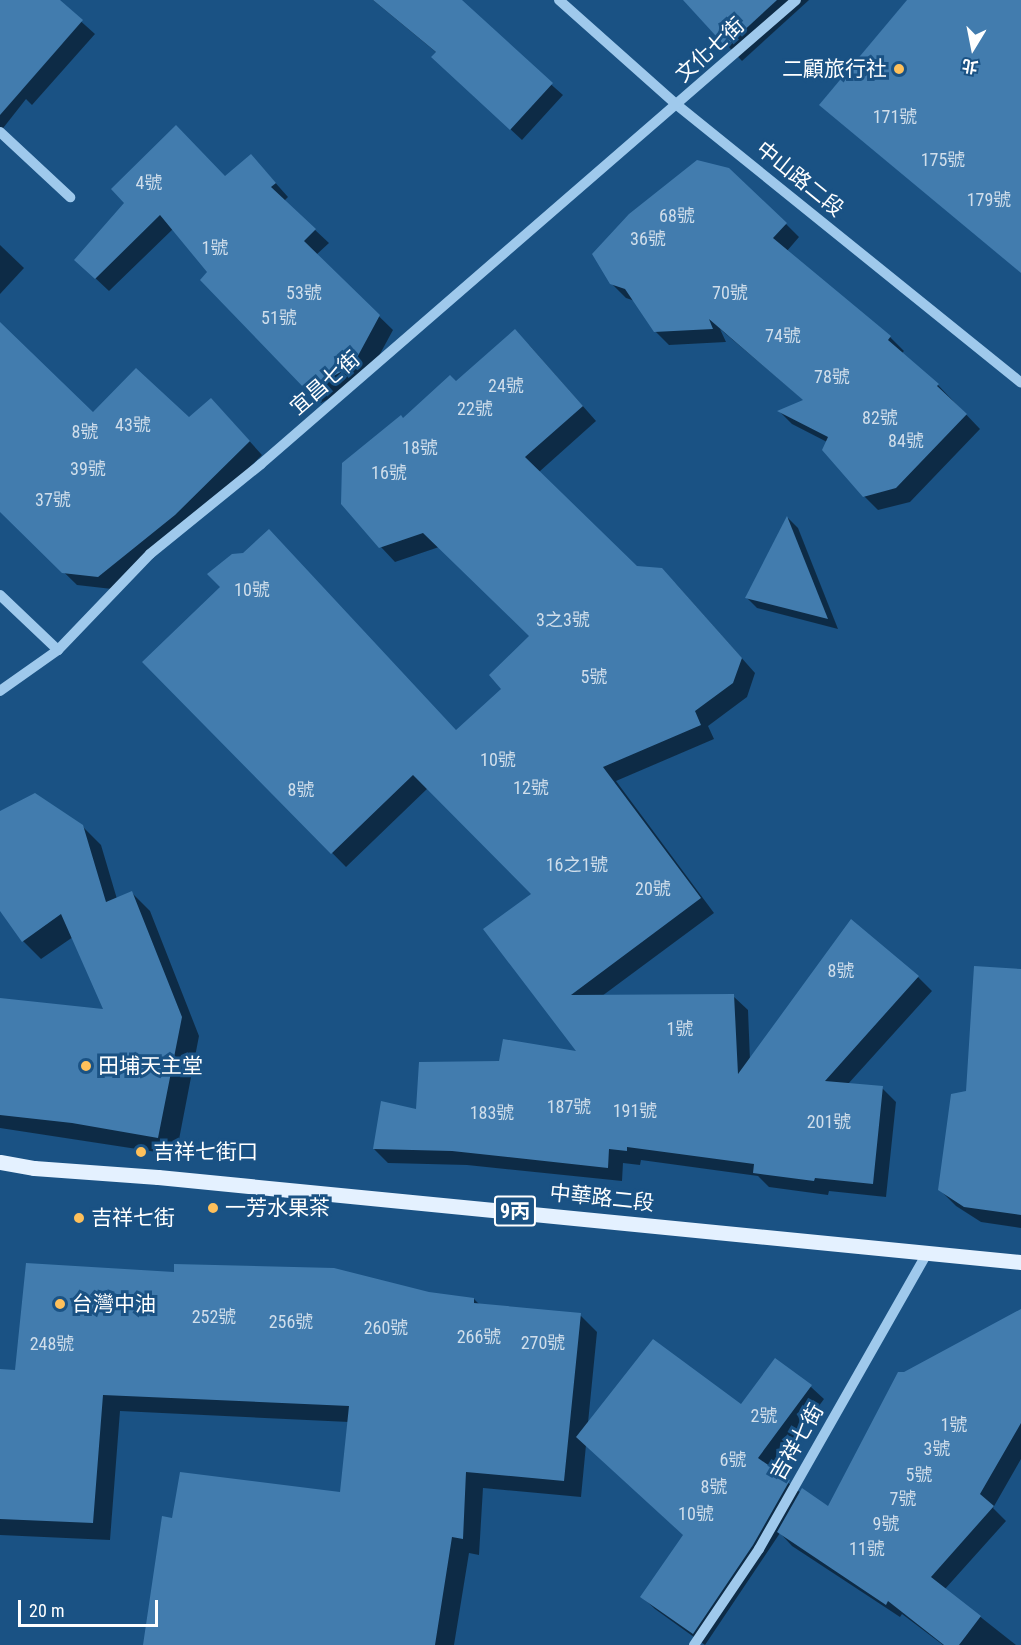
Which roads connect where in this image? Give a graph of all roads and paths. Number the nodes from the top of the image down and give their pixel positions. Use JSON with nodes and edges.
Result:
{"nodes":[{"id":1,"x":559,"y":0,"type":"edge"},
{"id":2,"x":795,"y":0,"type":"edge"},
{"id":3,"x":677,"y":105,"type":"junction"},
{"id":4,"x":0,"y":132,"type":"edge"},
{"id":5,"x":70,"y":197,"type":"dead end"},
{"id":6,"x":1021,"y":383,"type":"edge"},
{"id":7,"x":0,"y":595,"type":"edge"},
{"id":8,"x":58,"y":650,"type":"junction"},
{"id":9,"x":0,"y":692,"type":"edge"},
{"id":10,"x":0,"y":1162,"type":"edge"},
{"id":11,"x":927,"y":1253,"type":"junction"},
{"id":12,"x":1021,"y":1262,"type":"edge"},
{"id":13,"x":694,"y":1645,"type":"edge"}],
"edges":[{"from":1,"to":3,"type":"street","name":"中山路二段"},
{"from":2,"to":3,"type":"street","name":"文化七街"},
{"from":3,"to":6,"type":"street","name":"中山路二段"},
{"from":3,"to":8,"type":"street","name":"宜昌七街"},
{"from":4,"to":5,"type":"street"},
{"from":7,"to":8,"type":"street"},
{"from":8,"to":9,"type":"street","name":"宜昌七街"},
{"from":10,"to":11,"type":"main road","name":"中華路二段","number":"9丙"},
{"from":11,"to":12,"type":"main road","name":"中華路二段","number":"9丙"},
{"from":11,"to":13,"type":"street","name":"吉祥七街"}]}
